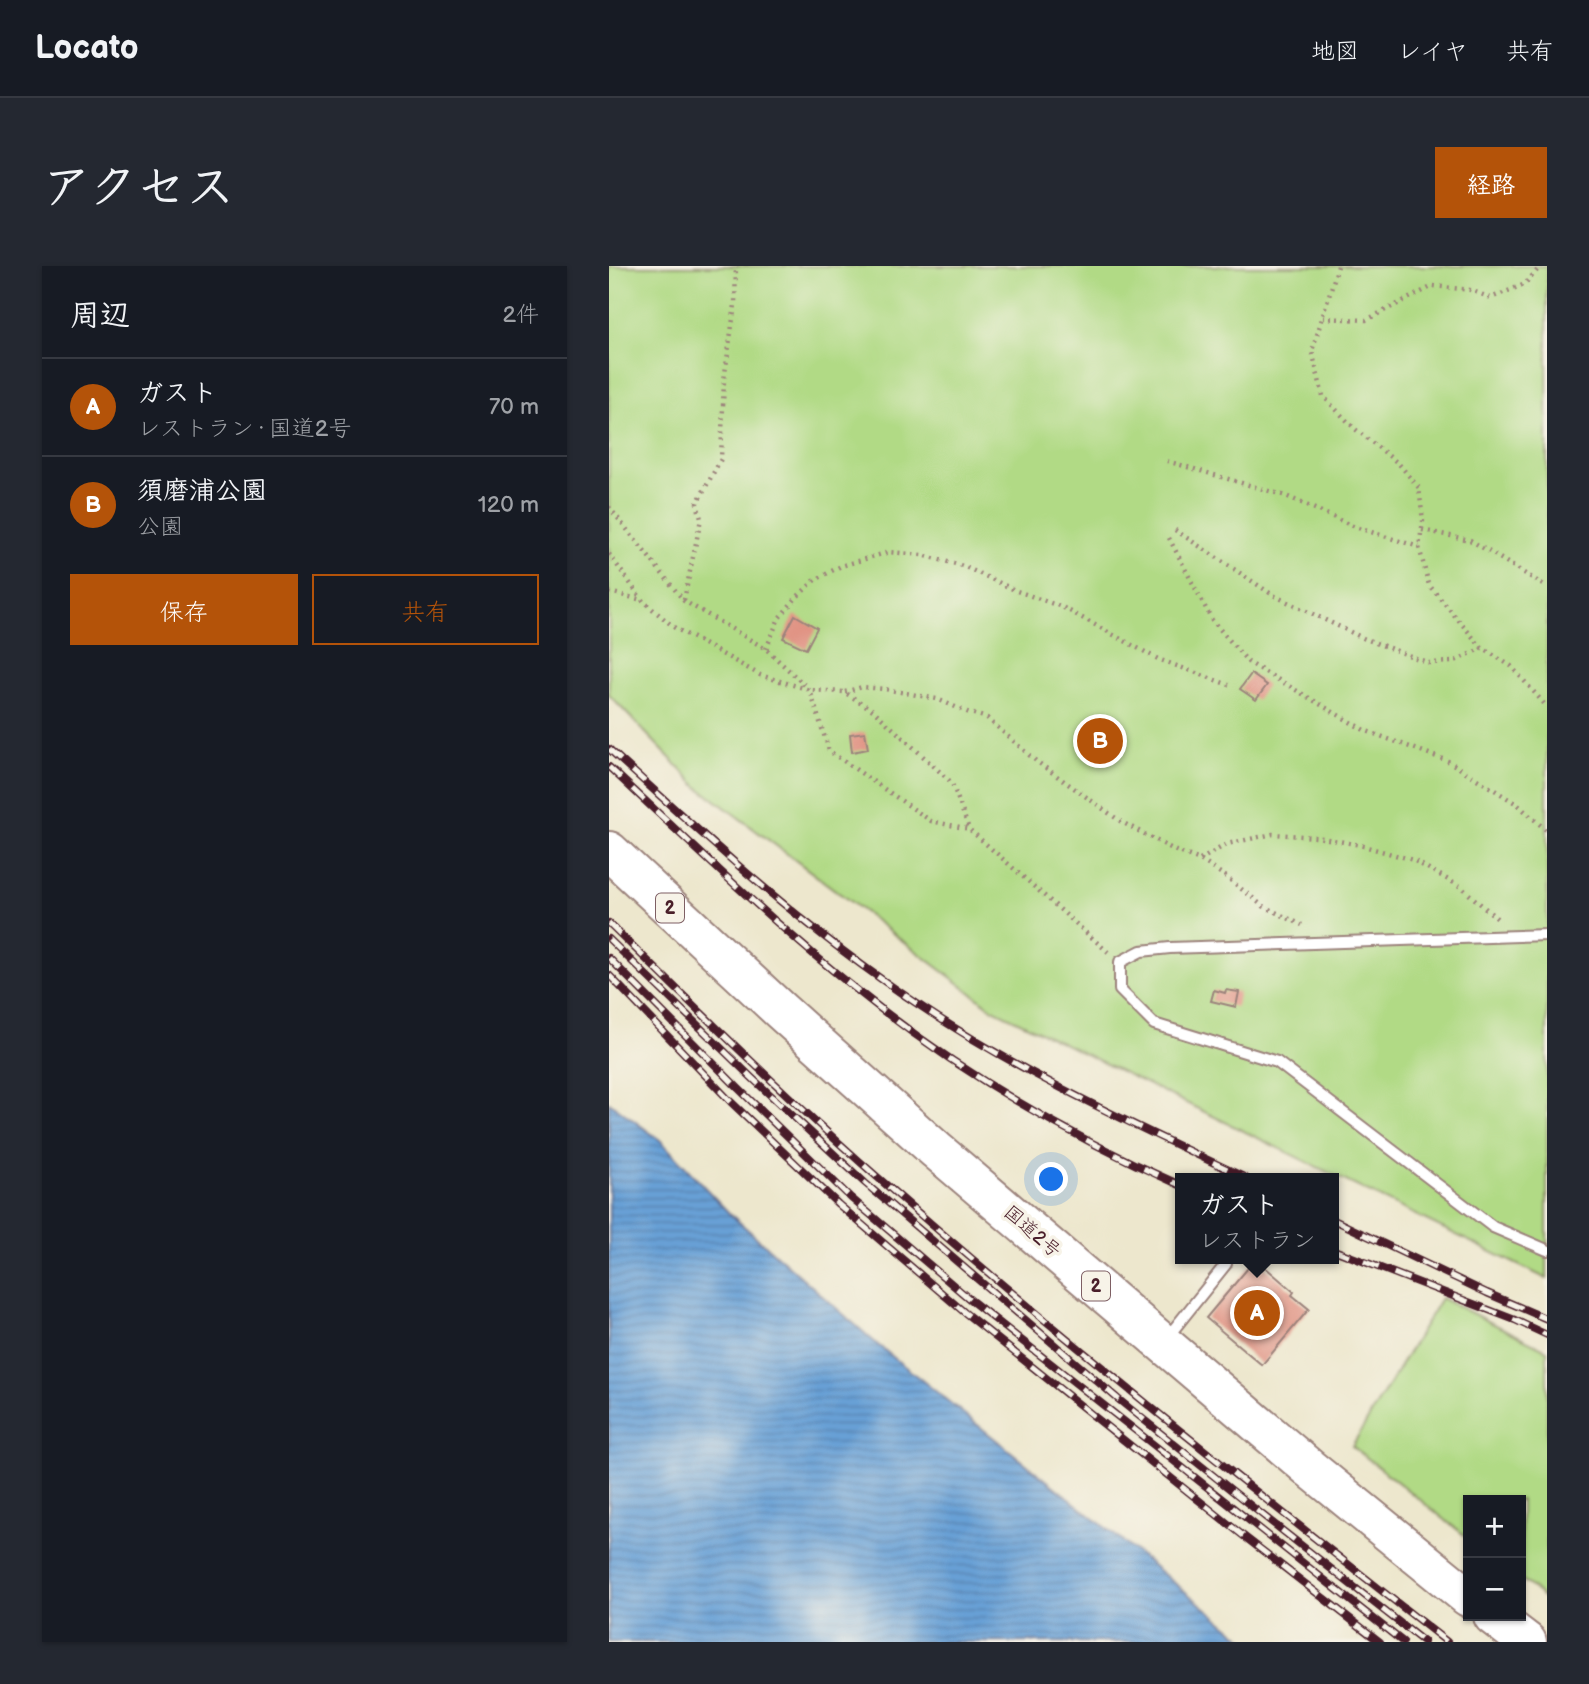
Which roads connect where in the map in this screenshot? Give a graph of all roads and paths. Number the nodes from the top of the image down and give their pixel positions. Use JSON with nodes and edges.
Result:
{"nodes":[{"id":1,"x":736,"y":266,"type":"edge"},
{"id":2,"x":1338,"y":266,"type":"edge"},
{"id":3,"x":1541,"y":266,"type":"edge"},
{"id":4,"x":1322,"y":318,"type":"junction"},
{"id":5,"x":1167,"y":461,"type":"dead end"},
{"id":6,"x":609,"y":507,"type":"edge"},
{"id":7,"x":1175,"y":530,"type":"dead end"},
{"id":8,"x":1422,"y":530,"type":"junction"},
{"id":9,"x":1169,"y":538,"type":"dead end"},
{"id":10,"x":1419,"y":547,"type":"junction"},
{"id":11,"x":609,"y":554,"type":"edge"},
{"id":12,"x":1547,"y":587,"type":"edge"},
{"id":13,"x":609,"y":592,"type":"edge"},
{"id":14,"x":643,"y":601,"type":"junction"},
{"id":15,"x":684,"y":601,"type":"junction"},
{"id":16,"x":1482,"y":648,"type":"junction"},
{"id":17,"x":766,"y":649,"type":"junction"},
{"id":18,"x":1229,"y":685,"type":"dead end"},
{"id":19,"x":810,"y":691,"type":"junction"},
{"id":20,"x":844,"y":692,"type":"junction"},
{"id":21,"x":1547,"y":707,"type":"edge"},
{"id":22,"x":969,"y":830,"type":"junction"},
{"id":23,"x":1547,"y":831,"type":"edge"},
{"id":24,"x":609,"y":850,"type":"edge"},
{"id":25,"x":1200,"y":860,"type":"junction"},
{"id":26,"x":1547,"y":935,"type":"edge"},
{"id":27,"x":1512,"y":936,"type":"junction"},
{"id":28,"x":1320,"y":943,"type":"junction"},
{"id":29,"x":1119,"y":962,"type":"junction"},
{"id":30,"x":1547,"y":1250,"type":"edge"},
{"id":31,"x":1226,"y":1264,"type":"dead end"},
{"id":32,"x":1163,"y":1343,"type":"junction"},
{"id":33,"x":1463,"y":1593,"type":"edge"},
{"id":34,"x":1500,"y":1621,"type":"edge"},
{"id":35,"x":1527,"y":1642,"type":"edge"}],
"edges":[{"from":1,"to":15,"type":"path"},
{"from":2,"to":4,"type":"path"},
{"from":3,"to":4,"type":"path"},
{"from":4,"to":8,"type":"path"},
{"from":5,"to":10,"type":"path"},
{"from":6,"to":15,"type":"path"},
{"from":7,"to":16,"type":"path"},
{"from":8,"to":10,"type":"path"},
{"from":8,"to":12,"type":"path"},
{"from":9,"to":23,"type":"path"},
{"from":10,"to":16,"type":"path"},
{"from":11,"to":14,"type":"path"},
{"from":13,"to":14,"type":"path"},
{"from":14,"to":19,"type":"path"},
{"from":15,"to":17,"type":"path"},
{"from":16,"to":21,"type":"path"},
{"from":17,"to":18,"type":"path"},
{"from":17,"to":19,"type":"path"},
{"from":19,"to":20,"type":"path"},
{"from":19,"to":22,"type":"path"},
{"from":20,"to":22,"type":"path"},
{"from":20,"to":25,"type":"path"},
{"from":22,"to":29,"type":"path"},
{"from":24,"to":32,"type":"highway","name":"国道2号","number":"2"},
{"from":25,"to":27,"type":"path"},
{"from":25,"to":28,"type":"path"},
{"from":26,"to":27,"type":"lane"},
{"from":27,"to":28,"type":"lane"},
{"from":28,"to":29,"type":"lane"},
{"from":29,"to":30,"type":"lane"},
{"from":31,"to":32,"type":"lane"},
{"from":32,"to":33,"type":"highway","name":"国道2号","number":"2"},
{"from":34,"to":35,"type":"highway"}]}
